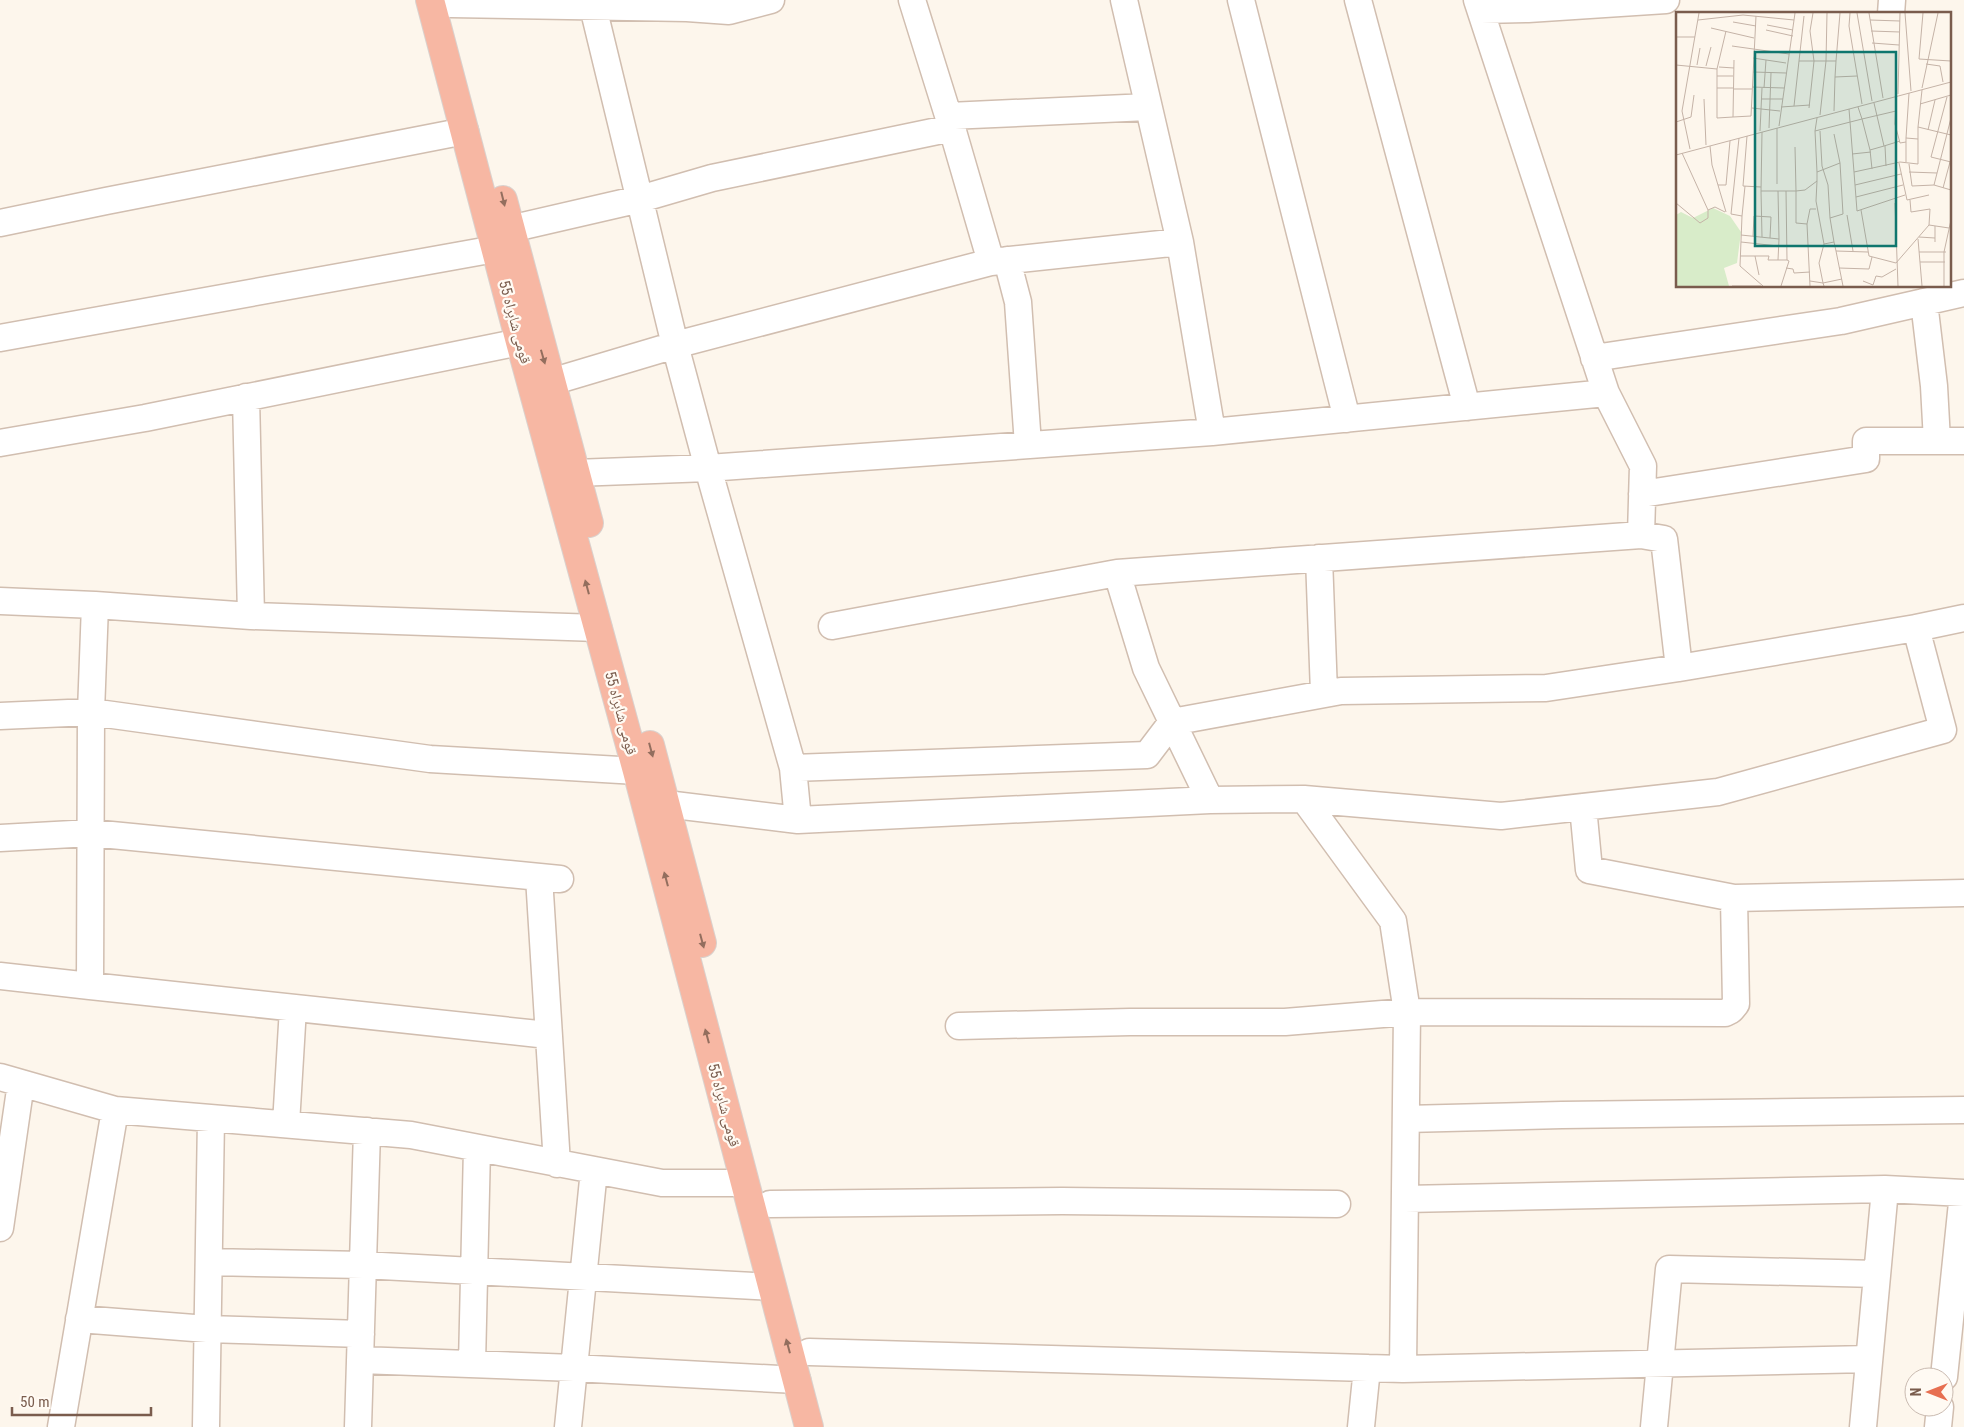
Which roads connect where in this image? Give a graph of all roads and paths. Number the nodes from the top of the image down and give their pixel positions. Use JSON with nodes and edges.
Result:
{"nodes":[{"id":1,"x":771,"y":0,"type":"edge"},
{"id":2,"x":912,"y":0,"type":"edge"},
{"id":3,"x":1124,"y":0,"type":"edge"},
{"id":4,"x":1241,"y":0,"type":"edge"},
{"id":5,"x":1358,"y":0,"type":"edge"},
{"id":6,"x":1666,"y":0,"type":"edge"},
{"id":7,"x":443,"y":1,"type":"edge"},
{"id":8,"x":1479,"y":5,"type":"edge"},
{"id":9,"x":1527,"y":5,"type":"edge"},
{"id":10,"x":593,"y":7,"type":"junction"},
{"id":11,"x":1148,"y":107,"type":"junction"},
{"id":12,"x":951,"y":122,"type":"junction"},
{"id":13,"x":465,"y":131,"type":"junction"},
{"id":14,"x":640,"y":198,"type":"junction"},
{"id":15,"x":0,"y":223,"type":"edge"},
{"id":16,"x":503,"y":239,"type":"junction"},
{"id":17,"x":1180,"y":242,"type":"junction"},
{"id":18,"x":999,"y":261,"type":"junction"},
{"id":19,"x":1964,"y":294,"type":"edge"},
{"id":20,"x":1924,"y":302,"type":"junction"},
{"id":21,"x":0,"y":338,"type":"edge"},
{"id":22,"x":520,"y":342,"type":"junction"},
{"id":23,"x":675,"y":345,"type":"junction"},
{"id":24,"x":1594,"y":358,"type":"junction"},
{"id":25,"x":551,"y":382,"type":"junction"},
{"id":26,"x":1606,"y":393,"type":"junction"},
{"id":27,"x":246,"y":397,"type":"junction"},
{"id":28,"x":1467,"y":407,"type":"junction"},
{"id":29,"x":1347,"y":419,"type":"junction"},
{"id":30,"x":1212,"y":432,"type":"junction"},
{"id":31,"x":1937,"y":440,"type":"junction"},
{"id":32,"x":1964,"y":441,"type":"edge"},
{"id":33,"x":0,"y":443,"type":"edge"},
{"id":34,"x":1028,"y":445,"type":"junction"},
{"id":35,"x":708,"y":468,"type":"junction"},
{"id":36,"x":575,"y":473,"type":"junction"},
{"id":37,"x":1642,"y":494,"type":"junction"},
{"id":38,"x":1641,"y":535,"type":"junction"},
{"id":39,"x":583,"y":538,"type":"junction"},
{"id":40,"x":1319,"y":558,"type":"junction"},
{"id":41,"x":1117,"y":573,"type":"junction"},
{"id":42,"x":0,"y":601,"type":"edge"},
{"id":43,"x":95,"y":605,"type":"junction"},
{"id":44,"x":250,"y":616,"type":"junction"},
{"id":45,"x":1964,"y":618,"type":"edge"},
{"id":46,"x":832,"y":626,"type":"dead end"},
{"id":47,"x":598,"y":628,"type":"junction"},
{"id":48,"x":1916,"y":628,"type":"junction"},
{"id":49,"x":614,"y":652,"type":"junction"},
{"id":50,"x":1679,"y":668,"type":"junction"},
{"id":51,"x":1324,"y":694,"type":"junction"},
{"id":52,"x":91,"y":712,"type":"junction"},
{"id":53,"x":0,"y":716,"type":"edge"},
{"id":54,"x":1172,"y":722,"type":"junction"},
{"id":55,"x":1953,"y":732,"type":"edge"},
{"id":56,"x":793,"y":768,"type":"junction"},
{"id":57,"x":637,"y":771,"type":"junction"},
{"id":58,"x":1304,"y":799,"type":"junction"},
{"id":59,"x":1210,"y":800,"type":"junction"},
{"id":60,"x":666,"y":804,"type":"junction"},
{"id":61,"x":1583,"y":807,"type":"junction"},
{"id":62,"x":798,"y":820,"type":"junction"},
{"id":63,"x":91,"y":833,"type":"junction"},
{"id":64,"x":0,"y":838,"type":"edge"},
{"id":65,"x":1964,"y":893,"type":"edge"},
{"id":66,"x":1734,"y":898,"type":"junction"},
{"id":67,"x":0,"y":976,"type":"edge"},
{"id":68,"x":701,"y":976,"type":"junction"},
{"id":69,"x":90,"y":986,"type":"junction"},
{"id":70,"x":293,"y":1008,"type":"junction"},
{"id":71,"x":1407,"y":1012,"type":"junction"},
{"id":72,"x":958,"y":1026,"type":"dead end"},
{"id":73,"x":548,"y":1035,"type":"junction"},
{"id":74,"x":11,"y":1080,"type":"edge"},
{"id":75,"x":115,"y":1110,"type":"junction"},
{"id":76,"x":1964,"y":1110,"type":"edge"},
{"id":77,"x":211,"y":1118,"type":"junction"},
{"id":78,"x":1406,"y":1119,"type":"junction"},
{"id":79,"x":286,"y":1124,"type":"junction"},
{"id":80,"x":367,"y":1131,"type":"junction"},
{"id":81,"x":745,"y":1146,"type":"junction"},
{"id":82,"x":477,"y":1148,"type":"junction"},
{"id":83,"x":557,"y":1164,"type":"junction"},
{"id":84,"x":594,"y":1170,"type":"junction"},
{"id":85,"x":745,"y":1183,"type":"junction"},
{"id":86,"x":1885,"y":1189,"type":"junction"},
{"id":87,"x":1964,"y":1193,"type":"edge"},
{"id":88,"x":1405,"y":1199,"type":"junction"},
{"id":89,"x":770,"y":1204,"type":"junction"},
{"id":90,"x":1337,"y":1204,"type":"dead end"},
{"id":91,"x":0,"y":1228,"type":"edge"},
{"id":92,"x":209,"y":1262,"type":"junction"},
{"id":93,"x":363,"y":1265,"type":"junction"},
{"id":94,"x":474,"y":1270,"type":"junction"},
{"id":95,"x":1877,"y":1274,"type":"junction"},
{"id":96,"x":583,"y":1275,"type":"junction"},
{"id":97,"x":772,"y":1287,"type":"junction"},
{"id":98,"x":79,"y":1319,"type":"junction"},
{"id":99,"x":207,"y":1329,"type":"junction"},
{"id":100,"x":361,"y":1334,"type":"junction"},
{"id":101,"x":809,"y":1352,"type":"junction"},
{"id":102,"x":1869,"y":1359,"type":"junction"},
{"id":103,"x":360,"y":1360,"type":"junction"},
{"id":104,"x":472,"y":1364,"type":"junction"},
{"id":105,"x":1660,"y":1364,"type":"junction"},
{"id":106,"x":1945,"y":1367,"type":"edge"},
{"id":107,"x":574,"y":1368,"type":"junction"},
{"id":108,"x":1367,"y":1368,"type":"junction"},
{"id":109,"x":1403,"y":1369,"type":"junction"},
{"id":110,"x":797,"y":1380,"type":"junction"},
{"id":111,"x":61,"y":1427,"type":"edge"},
{"id":112,"x":206,"y":1427,"type":"edge"},
{"id":113,"x":358,"y":1427,"type":"edge"},
{"id":114,"x":568,"y":1427,"type":"edge"},
{"id":115,"x":809,"y":1427,"type":"edge"},
{"id":116,"x":829,"y":1427,"type":"edge"},
{"id":117,"x":1362,"y":1427,"type":"edge"},
{"id":118,"x":1654,"y":1427,"type":"edge"},
{"id":119,"x":1863,"y":1427,"type":"edge"}],
"edges":[{"from":1,"to":10,"type":"street"},
{"from":2,"to":12,"type":"street"},
{"from":3,"to":11,"type":"street"},
{"from":4,"to":29,"type":"street"},
{"from":5,"to":28,"type":"street"},
{"from":6,"to":9,"type":"street"},
{"from":7,"to":10,"type":"street"},
{"from":7,"to":13,"type":"highway","name":"قومی شاہراہ 55"},
{"from":7,"to":16,"type":"highway","name":"قومی شاہراہ 55","one_way":true},
{"from":8,"to":9,"type":"street"},
{"from":8,"to":24,"type":"street"},
{"from":10,"to":14,"type":"street"},
{"from":11,"to":12,"type":"street"},
{"from":11,"to":17,"type":"street"},
{"from":12,"to":14,"type":"street"},
{"from":12,"to":18,"type":"street"},
{"from":13,"to":15,"type":"street"},
{"from":13,"to":16,"type":"highway","name":"قومی شاہراہ 55"},
{"from":14,"to":16,"type":"street"},
{"from":14,"to":23,"type":"street"},
{"from":16,"to":21,"type":"street"},
{"from":16,"to":22,"type":"highway","name":"قومی شاہراہ 55"},
{"from":16,"to":25,"type":"highway","name":"قومی شاہراہ 55","one_way":true},
{"from":17,"to":18,"type":"street"},
{"from":17,"to":30,"type":"street"},
{"from":18,"to":23,"type":"street"},
{"from":18,"to":34,"type":"street"},
{"from":19,"to":20,"type":"street"},
{"from":20,"to":24,"type":"street"},
{"from":20,"to":31,"type":"street"},
{"from":22,"to":27,"type":"street"},
{"from":22,"to":39,"type":"highway","name":"قومی شاہراہ 55"},
{"from":23,"to":25,"type":"street"},
{"from":23,"to":35,"type":"street"},
{"from":24,"to":26,"type":"street"},
{"from":25,"to":36,"type":"highway","name":"قومی شاہراہ 55"},
{"from":26,"to":28,"type":"street"},
{"from":26,"to":37,"type":"street"},
{"from":27,"to":33,"type":"street"},
{"from":27,"to":44,"type":"street"},
{"from":28,"to":29,"type":"street"},
{"from":29,"to":30,"type":"street"},
{"from":30,"to":34,"type":"street"},
{"from":31,"to":32,"type":"street"},
{"from":31,"to":37,"type":"street"},
{"from":34,"to":35,"type":"street"},
{"from":35,"to":36,"type":"street"},
{"from":35,"to":56,"type":"street"},
{"from":36,"to":39,"type":"highway","name":"قومی شاہراہ 55"},
{"from":37,"to":38,"type":"street"},
{"from":38,"to":40,"type":"street"},
{"from":38,"to":50,"type":"street"},
{"from":47,"to":39,"type":"highway","name":"قومی شاہراہ 55","one_way":true},
{"from":39,"to":49,"type":"highway","name":"قومی شاہراہ 55"},
{"from":40,"to":41,"type":"street"},
{"from":40,"to":51,"type":"street"},
{"from":41,"to":46,"type":"street"},
{"from":41,"to":54,"type":"street"},
{"from":42,"to":43,"type":"street"},
{"from":43,"to":44,"type":"street"},
{"from":43,"to":52,"type":"street"},
{"from":44,"to":47,"type":"street"},
{"from":45,"to":48,"type":"street"},
{"from":47,"to":49,"type":"highway","name":"قومی شاہراہ 55"},
{"from":48,"to":50,"type":"street"},
{"from":48,"to":55,"type":"street"},
{"from":49,"to":57,"type":"highway","name":"قومی شاہراہ 55"},
{"from":49,"to":60,"type":"highway","name":"قومی شاہراہ 55","one_way":true},
{"from":50,"to":51,"type":"street"},
{"from":51,"to":54,"type":"street"},
{"from":52,"to":53,"type":"street"},
{"from":52,"to":57,"type":"street"},
{"from":52,"to":63,"type":"street"},
{"from":54,"to":56,"type":"street"},
{"from":54,"to":59,"type":"street"},
{"from":55,"to":61,"type":"street"},
{"from":56,"to":62,"type":"street"},
{"from":68,"to":57,"type":"highway","name":"قومی شاہراہ 55","one_way":true},
{"from":58,"to":59,"type":"street"},
{"from":58,"to":61,"type":"street"},
{"from":58,"to":71,"type":"street"},
{"from":59,"to":62,"type":"street"},
{"from":60,"to":62,"type":"street"},
{"from":60,"to":68,"type":"highway","name":"قومی شاہراہ 55","one_way":true},
{"from":61,"to":66,"type":"street"},
{"from":63,"to":64,"type":"street"},
{"from":63,"to":69,"type":"street"},
{"from":63,"to":73,"type":"street"},
{"from":65,"to":66,"type":"street"},
{"from":66,"to":71,"type":"street"},
{"from":67,"to":69,"type":"street"},
{"from":68,"to":81,"type":"highway","name":"قومی شاہراہ 55"},
{"from":69,"to":70,"type":"street"},
{"from":70,"to":73,"type":"street"},
{"from":70,"to":79,"type":"street"},
{"from":71,"to":72,"type":"street"},
{"from":71,"to":78,"type":"street"},
{"from":73,"to":83,"type":"street"},
{"from":74,"to":75,"type":"street"},
{"from":74,"to":91,"type":"street"},
{"from":75,"to":77,"type":"street"},
{"from":75,"to":98,"type":"street"},
{"from":76,"to":78,"type":"street"},
{"from":77,"to":79,"type":"street"},
{"from":77,"to":92,"type":"street"},
{"from":78,"to":88,"type":"street"},
{"from":79,"to":80,"type":"street"},
{"from":80,"to":82,"type":"street"},
{"from":80,"to":93,"type":"street"},
{"from":81,"to":85,"type":"highway","name":"قومی شاہراہ 55"},
{"from":81,"to":89,"type":"highway","name":"قومی شاہراہ 55"},
{"from":82,"to":83,"type":"street"},
{"from":82,"to":94,"type":"street"},
{"from":83,"to":84,"type":"street"},
{"from":84,"to":85,"type":"street"},
{"from":84,"to":96,"type":"street"},
{"from":85,"to":97,"type":"highway","name":"قومی شاہراہ 55"},
{"from":86,"to":87,"type":"street"},
{"from":86,"to":88,"type":"street"},
{"from":86,"to":95,"type":"street"},
{"from":87,"to":106,"type":"street"},
{"from":88,"to":109,"type":"street"},
{"from":89,"to":90,"type":"street"},
{"from":89,"to":101,"type":"highway","name":"قومی شاہراہ 55"},
{"from":92,"to":93,"type":"street"},
{"from":92,"to":99,"type":"street"},
{"from":93,"to":94,"type":"street"},
{"from":93,"to":100,"type":"street"},
{"from":94,"to":96,"type":"street"},
{"from":94,"to":104,"type":"street"},
{"from":95,"to":102,"type":"street"},
{"from":95,"to":105,"type":"street"},
{"from":96,"to":97,"type":"street"},
{"from":96,"to":107,"type":"street"},
{"from":110,"to":97,"type":"highway","name":"قومی شاہراہ 55","one_way":true},
{"from":98,"to":99,"type":"street"},
{"from":98,"to":111,"type":"street"},
{"from":99,"to":100,"type":"street"},
{"from":99,"to":112,"type":"street"},
{"from":100,"to":103,"type":"street"},
{"from":101,"to":108,"type":"street"},
{"from":101,"to":116,"type":"highway","name":"قومی شاہراہ 55"},
{"from":102,"to":105,"type":"street"},
{"from":102,"to":119,"type":"street"},
{"from":103,"to":104,"type":"street"},
{"from":103,"to":113,"type":"street"},
{"from":104,"to":107,"type":"street"},
{"from":105,"to":109,"type":"street"},
{"from":105,"to":118,"type":"street"},
{"from":107,"to":110,"type":"street"},
{"from":107,"to":114,"type":"street"},
{"from":108,"to":109,"type":"street"},
{"from":108,"to":117,"type":"street"},
{"from":110,"to":115,"type":"highway","name":"قومی شاہراہ 55"}]}
